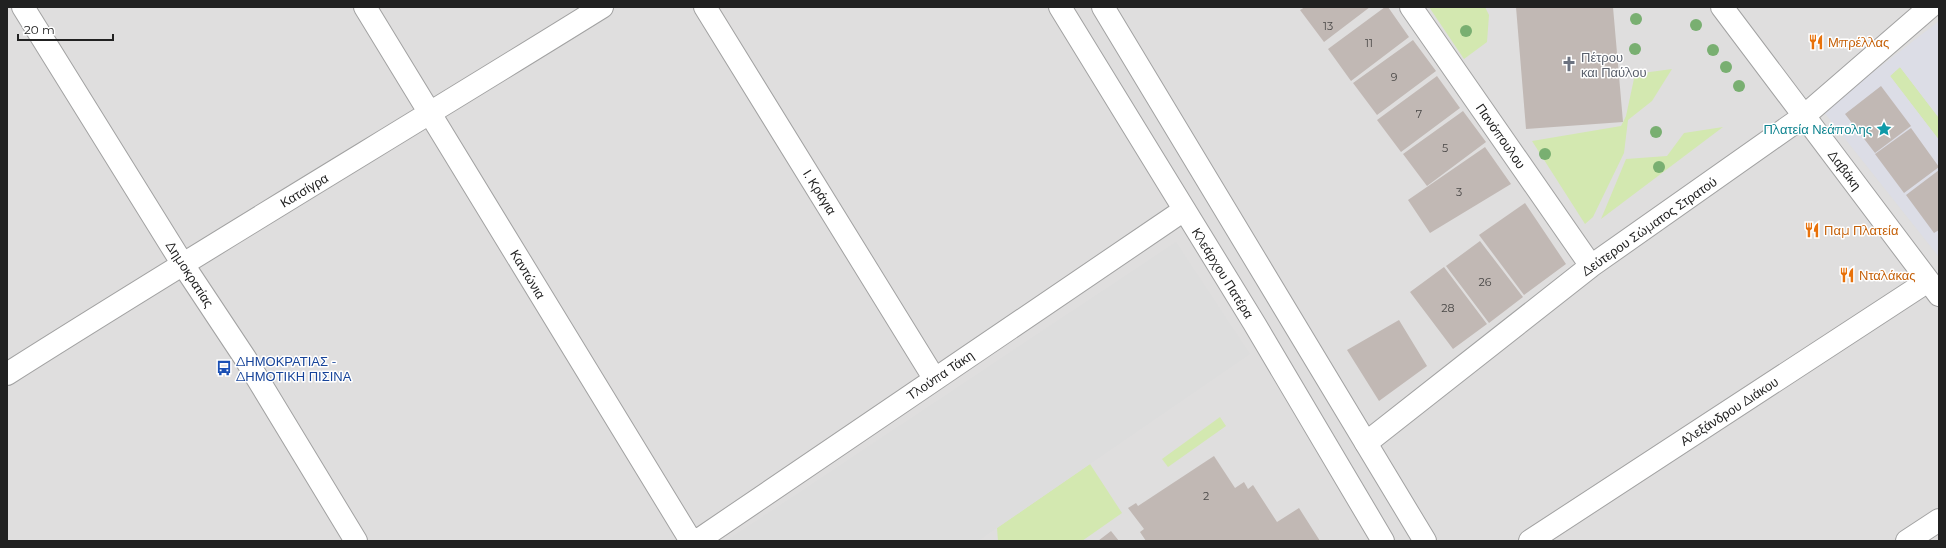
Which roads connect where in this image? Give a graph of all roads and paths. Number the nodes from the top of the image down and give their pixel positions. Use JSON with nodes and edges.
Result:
{"nodes":[{"id":1,"x":22,"y":7,"type":"edge"},
{"id":2,"x":365,"y":7,"type":"edge"},
{"id":3,"x":602,"y":7,"type":"edge"},
{"id":4,"x":705,"y":7,"type":"edge"},
{"id":5,"x":1060,"y":7,"type":"edge"},
{"id":6,"x":1103,"y":7,"type":"edge"},
{"id":7,"x":1411,"y":7,"type":"edge"},
{"id":8,"x":1722,"y":7,"type":"edge"},
{"id":9,"x":1930,"y":7,"type":"edge"},
{"id":10,"x":431,"y":113,"type":"junction"},
{"id":11,"x":1804,"y":116,"type":"junction"},
{"id":12,"x":1184,"y":210,"type":"junction"},
{"id":13,"x":182,"y":263,"type":"junction"},
{"id":14,"x":1591,"y":266,"type":"junction"},
{"id":15,"x":1934,"y":288,"type":"edge"},
{"id":16,"x":7,"y":374,"type":"edge"},
{"id":17,"x":934,"y":378,"type":"junction"},
{"id":18,"x":1366,"y":443,"type":"junction"},
{"id":19,"x":1939,"y":520,"type":"edge"},
{"id":20,"x":356,"y":541,"type":"edge"},
{"id":21,"x":691,"y":541,"type":"edge"},
{"id":22,"x":697,"y":541,"type":"edge"},
{"id":23,"x":1382,"y":541,"type":"edge"},
{"id":24,"x":1425,"y":541,"type":"edge"},
{"id":25,"x":1530,"y":541,"type":"edge"},
{"id":26,"x":1907,"y":541,"type":"edge"}],
"edges":[{"from":1,"to":13,"type":"street","name":"Δημοκρατίας"},
{"from":2,"to":10,"type":"street","name":"Καντώνια"},
{"from":3,"to":10,"type":"street","name":"Κατσίγρα"},
{"from":4,"to":17,"type":"street","name":"Ι. Κράγια"},
{"from":5,"to":12,"type":"street","name":"Κλεάρχου Πατέρα"},
{"from":6,"to":18,"type":"street"},
{"from":7,"to":14,"type":"street","name":"Πανόπουλου"},
{"from":8,"to":11,"type":"street","name":"Δαβάκη"},
{"from":9,"to":11,"type":"street","name":"Δεύτερου Σώματος Στρατού"},
{"from":10,"to":13,"type":"street","name":"Κατσίγρα"},
{"from":10,"to":21,"type":"street","name":"Καντώνια"},
{"from":11,"to":14,"type":"street","name":"Δεύτερου Σώματος Στρατού"},
{"from":11,"to":15,"type":"street","name":"Δαβάκη"},
{"from":12,"to":17,"type":"street","name":"Τλούπα Τάκη"},
{"from":12,"to":23,"type":"street","name":"Κλεάρχου Πατέρα"},
{"from":13,"to":16,"type":"street","name":"Κατσίγρα"},
{"from":13,"to":20,"type":"street","name":"Δημοκρατίας"},
{"from":14,"to":18,"type":"street","name":"Δεύτερου Σώματος Στρατού"},
{"from":15,"to":25,"type":"street","name":"Αλεξάνδρου Διάκου"},
{"from":17,"to":22,"type":"street","name":"Τλούπα Τάκη"},
{"from":18,"to":24,"type":"street"},
{"from":19,"to":26,"type":"street"}]}
